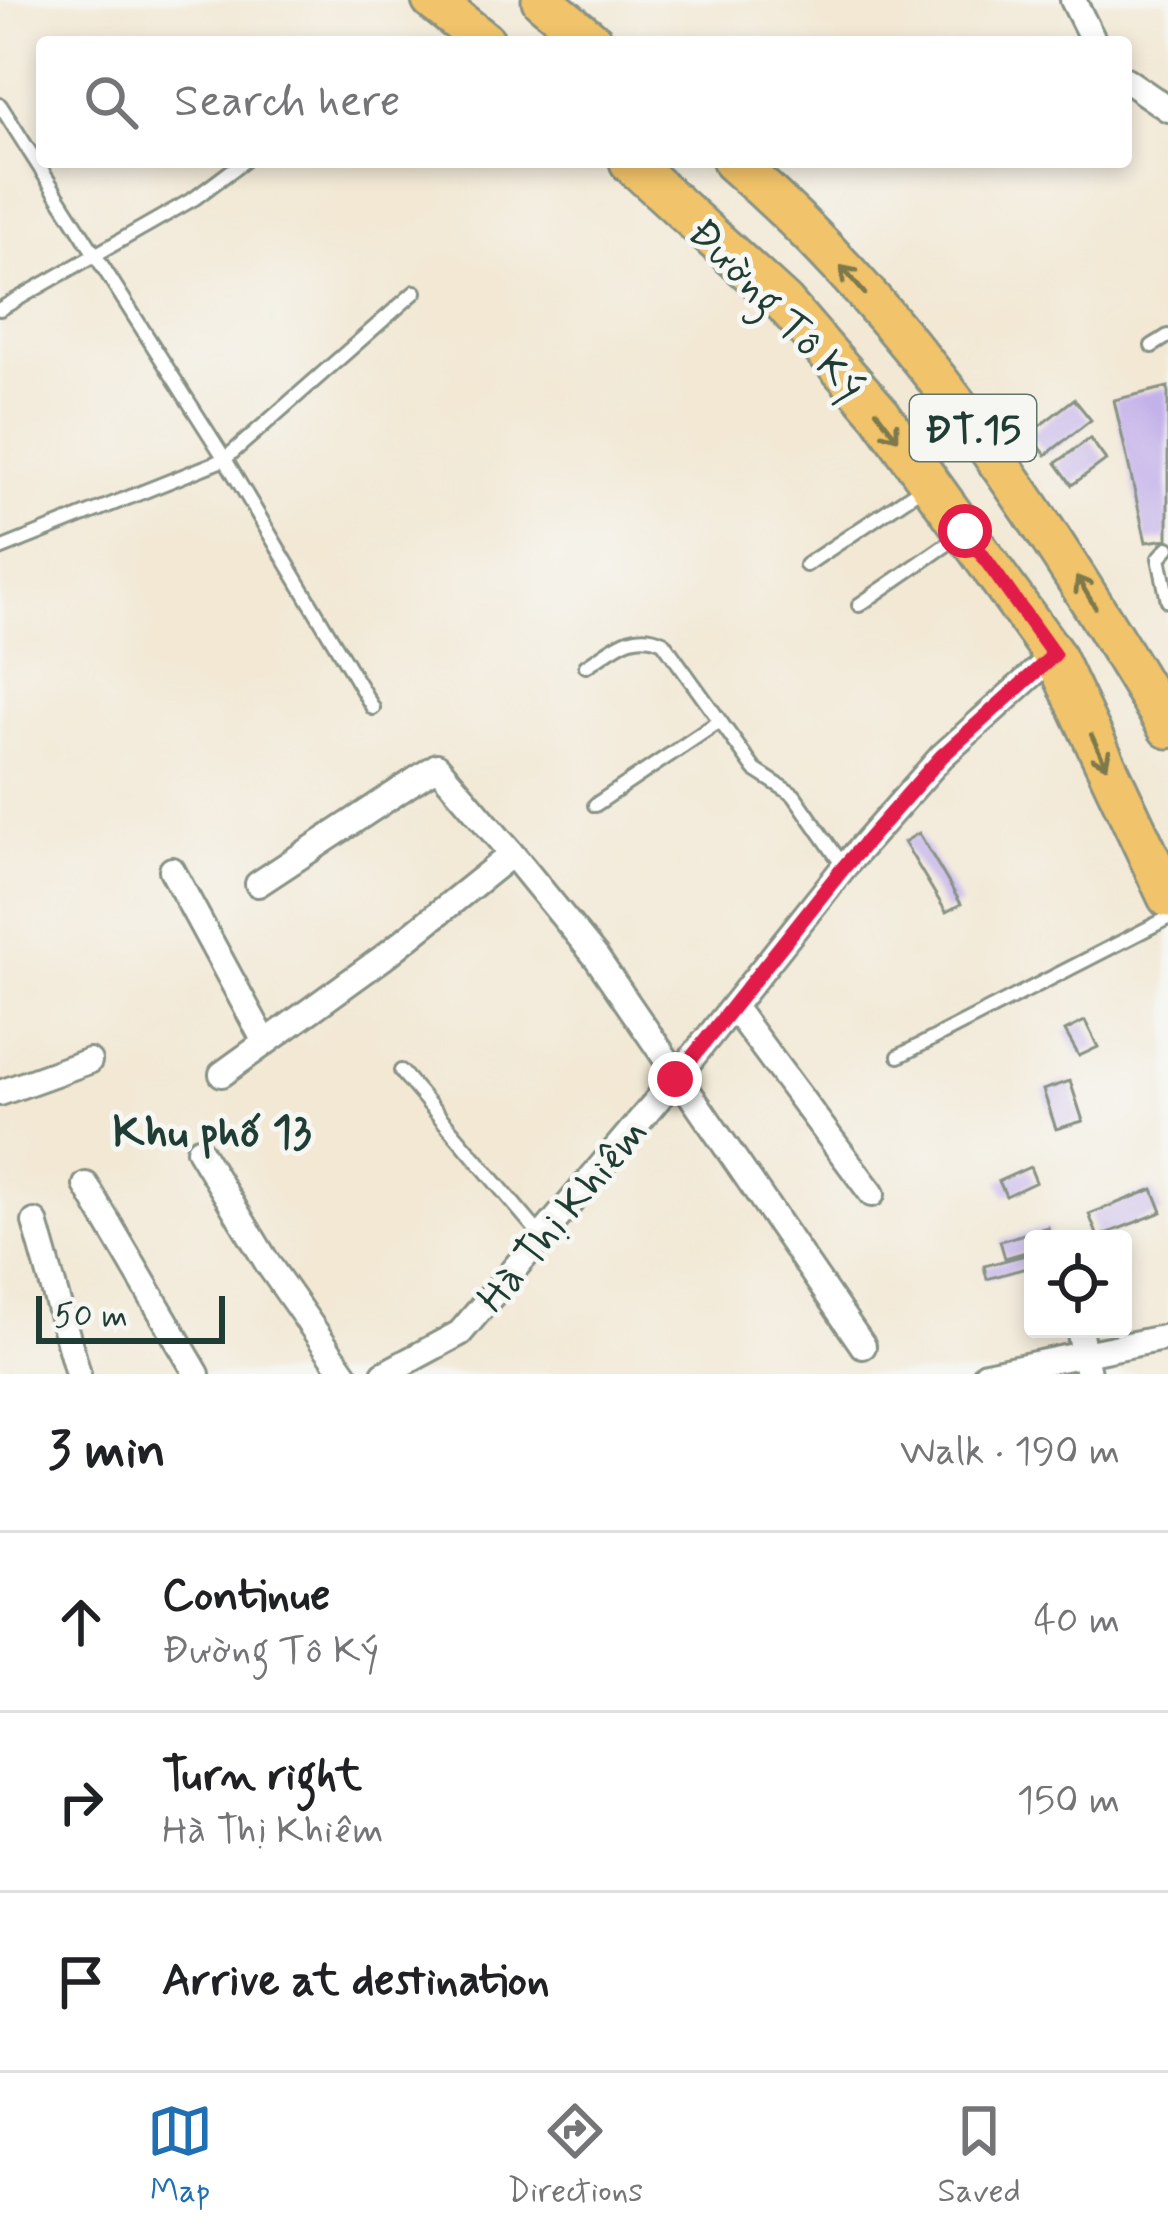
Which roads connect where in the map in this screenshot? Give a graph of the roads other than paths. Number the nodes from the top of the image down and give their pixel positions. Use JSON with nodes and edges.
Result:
{"nodes":[{"id":1,"x":432,"y":0,"type":"edge"},
{"id":2,"x":542,"y":0,"type":"edge"},
{"id":3,"x":1072,"y":0,"type":"edge"},
{"id":4,"x":580,"y":23,"type":"edge"},
{"id":5,"x":477,"y":36,"type":"edge"},
{"id":6,"x":1091,"y":36,"type":"edge"},
{"id":7,"x":1132,"y":84,"type":"edge"},
{"id":8,"x":0,"y":105,"type":"edge"},
{"id":9,"x":1168,"y":109,"type":"edge"},
{"id":10,"x":36,"y":160,"type":"edge"},
{"id":11,"x":41,"y":168,"type":"edge"},
{"id":12,"x":235,"y":168,"type":"edge"},
{"id":13,"x":637,"y":168,"type":"edge"},
{"id":14,"x":740,"y":168,"type":"edge"},
{"id":15,"x":95,"y":250,"type":"junction"},
{"id":16,"x":415,"y":292,"type":"dead end"},
{"id":17,"x":0,"y":309,"type":"edge"},
{"id":18,"x":1168,"y":336,"type":"edge"},
{"id":19,"x":1152,"y":346,"type":"dead end"},
{"id":20,"x":225,"y":459,"type":"junction"},
{"id":21,"x":929,"y":483,"type":"junction"},
{"id":22,"x":965,"y":531,"type":"junction"},
{"id":23,"x":1168,"y":548,"type":"edge"},
{"id":24,"x":0,"y":549,"type":"edge"},
{"id":25,"x":806,"y":565,"type":"dead end"},
{"id":26,"x":1168,"y":602,"type":"edge"},
{"id":27,"x":859,"y":604,"type":"dead end"},
{"id":28,"x":1054,"y":655,"type":"junction"},
{"id":29,"x":586,"y":666,"type":"dead end"},
{"id":30,"x":373,"y":708,"type":"dead end"},
{"id":31,"x":720,"y":721,"type":"junction"},
{"id":32,"x":1168,"y":728,"type":"edge"},
{"id":33,"x":595,"y":805,"type":"dead end"},
{"id":34,"x":512,"y":854,"type":"junction"},
{"id":35,"x":844,"y":867,"type":"junction"},
{"id":36,"x":172,"y":870,"type":"dead end"},
{"id":37,"x":258,"y":884,"type":"dead end"},
{"id":38,"x":1168,"y":897,"type":"edge"},
{"id":39,"x":1168,"y":918,"type":"edge"},
{"id":40,"x":733,"y":1007,"type":"junction"},
{"id":41,"x":264,"y":1040,"type":"junction"},
{"id":42,"x":899,"y":1056,"type":"dead end"},
{"id":43,"x":89,"y":1061,"type":"dead end"},
{"id":44,"x":401,"y":1071,"type":"dead end"},
{"id":45,"x":222,"y":1073,"type":"dead end"},
{"id":46,"x":675,"y":1079,"type":"junction"},
{"id":47,"x":0,"y":1093,"type":"edge"},
{"id":48,"x":199,"y":1150,"type":"dead end"},
{"id":49,"x":86,"y":1185,"type":"dead end"},
{"id":50,"x":872,"y":1194,"type":"dead end"},
{"id":51,"x":35,"y":1222,"type":"dead end"},
{"id":52,"x":542,"y":1237,"type":"junction"},
{"id":53,"x":1168,"y":1337,"type":"edge"},
{"id":54,"x":862,"y":1346,"type":"dead end"},
{"id":55,"x":1086,"y":1365,"type":"edge"},
{"id":56,"x":78,"y":1374,"type":"edge"},
{"id":57,"x":197,"y":1374,"type":"edge"},
{"id":58,"x":345,"y":1374,"type":"edge"},
{"id":59,"x":384,"y":1374,"type":"edge"},
{"id":60,"x":986,"y":1374,"type":"edge"}],
"edges":[{"from":1,"to":5,"type":"main road"},
{"from":2,"to":4,"type":"main road"},
{"from":3,"to":6,"type":"street"},
{"from":7,"to":9,"type":"street"},
{"from":8,"to":10,"type":"lane"},
{"from":11,"to":15,"type":"lane"},
{"from":12,"to":15,"type":"lane"},
{"from":13,"to":21,"type":"main road","name":"Đường Tô Ký","number":"ĐT.15","one_way":true},
{"from":32,"to":14,"type":"main road","name":"Đường Tô Ký","number":"ĐT.15","one_way":true},
{"from":15,"to":17,"type":"lane"},
{"from":15,"to":20,"type":"lane"},
{"from":16,"to":20,"type":"lane"},
{"from":18,"to":19,"type":"lane"},
{"from":20,"to":24,"type":"lane"},
{"from":20,"to":30,"type":"lane"},
{"from":21,"to":22,"type":"main road","name":"Đường Tô Ký","number":"ĐT.15"},
{"from":21,"to":25,"type":"lane"},
{"from":22,"to":27,"type":"lane"},
{"from":22,"to":28,"type":"main road","name":"Đường Tô Ký","number":"ĐT.15"},
{"from":23,"to":26,"type":"lane"},
{"from":28,"to":35,"type":"street","name":"Hà Thị Khiêm"},
{"from":28,"to":38,"type":"main road","name":"Đường Tô Ký","number":"ĐT.15","one_way":true},
{"from":29,"to":31,"type":"lane"},
{"from":31,"to":33,"type":"lane"},
{"from":31,"to":35,"type":"lane"},
{"from":34,"to":37,"type":"street"},
{"from":34,"to":41,"type":"street"},
{"from":34,"to":46,"type":"street"},
{"from":35,"to":40,"type":"street","name":"Hà Thị Khiêm"},
{"from":36,"to":41,"type":"street"},
{"from":39,"to":42,"type":"lane"},
{"from":40,"to":46,"type":"street","name":"Hà Thị Khiêm"},
{"from":40,"to":50,"type":"street"},
{"from":41,"to":45,"type":"street"},
{"from":43,"to":47,"type":"street"},
{"from":44,"to":52,"type":"lane"},
{"from":46,"to":52,"type":"street","name":"Hà Thị Khiêm"},
{"from":46,"to":54,"type":"street"},
{"from":48,"to":58,"type":"street"},
{"from":49,"to":57,"type":"street"},
{"from":51,"to":56,"type":"street"},
{"from":52,"to":59,"type":"street","name":"Hà Thị Khiêm"},
{"from":53,"to":55,"type":"street"},
{"from":55,"to":60,"type":"street"}]}
